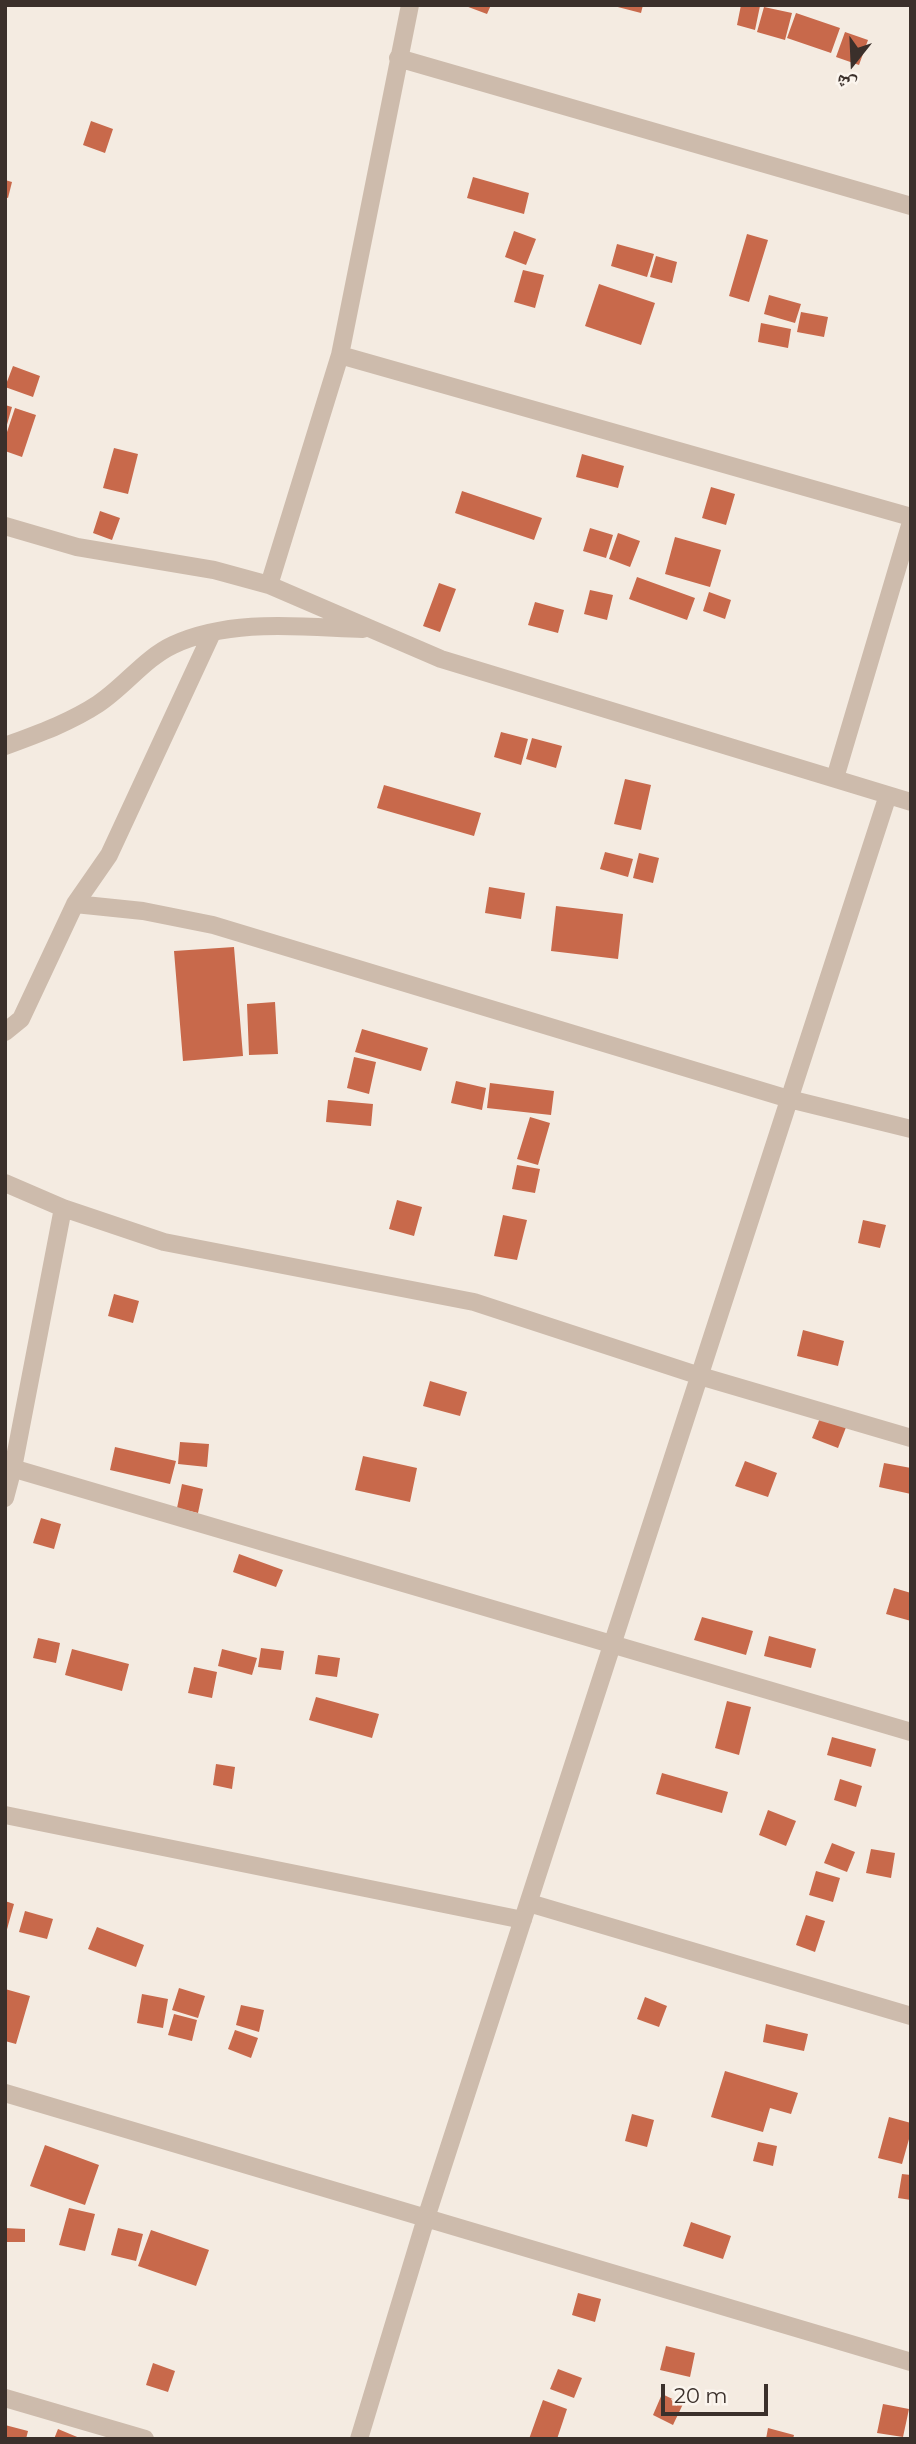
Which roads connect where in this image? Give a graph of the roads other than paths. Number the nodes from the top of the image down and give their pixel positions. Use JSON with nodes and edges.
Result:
{"nodes":[{"id":1,"x":410,"y":5,"type":"edge"},
{"id":2,"x":398,"y":58,"type":"junction"},
{"id":3,"x":911,"y":206,"type":"edge"},
{"id":4,"x":340,"y":355,"type":"junction"},
{"id":5,"x":911,"y":519,"type":"edge"},
{"id":6,"x":5,"y":526,"type":"edge"},
{"id":7,"x":269,"y":585,"type":"junction"},
{"id":8,"x":374,"y":630,"type":"junction"},
{"id":9,"x":212,"y":633,"type":"junction"},
{"id":10,"x":5,"y":746,"type":"edge"},
{"id":11,"x":835,"y":778,"type":"junction"},
{"id":12,"x":888,"y":796,"type":"junction"},
{"id":13,"x":911,"y":802,"type":"edge"},
{"id":14,"x":75,"y":904,"type":"junction"},
{"id":15,"x":5,"y":1032,"type":"edge"},
{"id":16,"x":789,"y":1099,"type":"junction"},
{"id":17,"x":911,"y":1129,"type":"edge"},
{"id":18,"x":5,"y":1182,"type":"edge"},
{"id":19,"x":63,"y":1208,"type":"junction"},
{"id":20,"x":699,"y":1376,"type":"junction"},
{"id":21,"x":911,"y":1438,"type":"edge"},
{"id":22,"x":9,"y":1467,"type":"edge"},
{"id":23,"x":5,"y":1498,"type":"edge"},
{"id":24,"x":612,"y":1644,"type":"junction"},
{"id":25,"x":911,"y":1732,"type":"edge"},
{"id":26,"x":5,"y":1815,"type":"edge"},
{"id":27,"x":526,"y":1912,"type":"junction"},
{"id":28,"x":911,"y":2016,"type":"edge"},
{"id":29,"x":5,"y":2093,"type":"edge"},
{"id":30,"x":426,"y":2218,"type":"junction"},
{"id":31,"x":911,"y":2362,"type":"edge"},
{"id":32,"x":5,"y":2398,"type":"edge"},
{"id":33,"x":145,"y":2439,"type":"edge"},
{"id":34,"x":359,"y":2439,"type":"edge"}],
"edges":[{"from":1,"to":2,"type":"street"},
{"from":2,"to":3,"type":"street"},
{"from":2,"to":4,"type":"street"},
{"from":4,"to":5,"type":"street"},
{"from":4,"to":7,"type":"street"},
{"from":5,"to":11,"type":"street"},
{"from":6,"to":7,"type":"street"},
{"from":7,"to":8,"type":"street"},
{"from":8,"to":9,"type":"street"},
{"from":8,"to":11,"type":"street"},
{"from":9,"to":10,"type":"street"},
{"from":9,"to":14,"type":"street"},
{"from":11,"to":12,"type":"street"},
{"from":12,"to":13,"type":"street"},
{"from":12,"to":16,"type":"street"},
{"from":14,"to":15,"type":"street"},
{"from":14,"to":16,"type":"street"},
{"from":16,"to":17,"type":"street"},
{"from":16,"to":20,"type":"street"},
{"from":18,"to":19,"type":"street"},
{"from":19,"to":20,"type":"street"},
{"from":19,"to":22,"type":"street"},
{"from":20,"to":21,"type":"street"},
{"from":20,"to":24,"type":"street"},
{"from":22,"to":23,"type":"street"},
{"from":22,"to":24,"type":"street"},
{"from":24,"to":25,"type":"street"},
{"from":24,"to":27,"type":"street"},
{"from":26,"to":27,"type":"street"},
{"from":27,"to":28,"type":"street"},
{"from":27,"to":30,"type":"street"},
{"from":29,"to":30,"type":"street"},
{"from":30,"to":31,"type":"street"},
{"from":30,"to":34,"type":"street"},
{"from":32,"to":33,"type":"street"}]}
